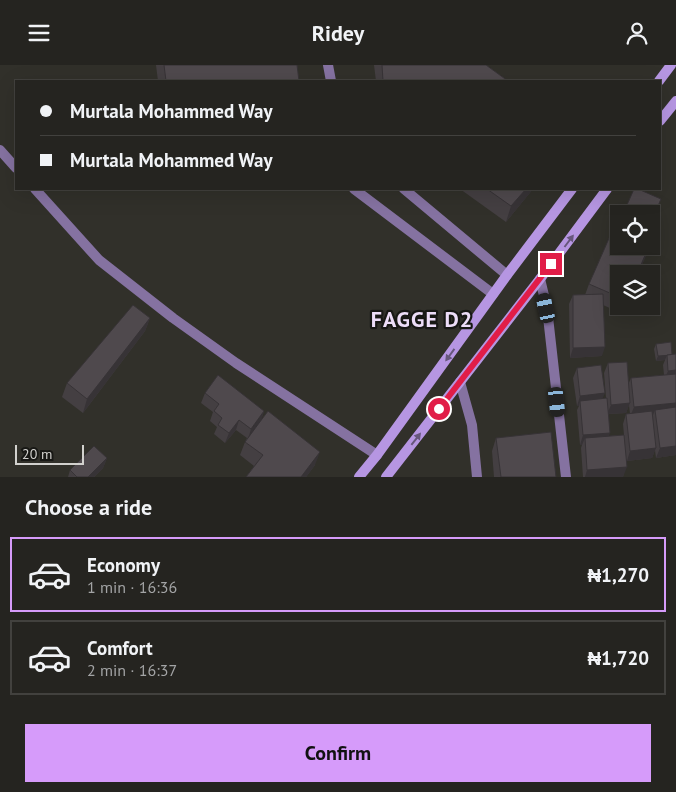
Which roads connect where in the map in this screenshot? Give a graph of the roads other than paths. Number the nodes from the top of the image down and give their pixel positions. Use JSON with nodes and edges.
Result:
{"nodes":[{"id":1,"x":328,"y":65,"type":"edge"},
{"id":2,"x":671,"y":65,"type":"edge"},
{"id":3,"x":331,"y":80,"type":"edge"},
{"id":4,"x":660,"y":80,"type":"edge"},
{"id":5,"x":676,"y":101,"type":"edge"},
{"id":6,"x":661,"y":120,"type":"edge"},
{"id":7,"x":0,"y":150,"type":"edge"},
{"id":8,"x":15,"y":167,"type":"edge"},
{"id":9,"x":36,"y":190,"type":"edge"},
{"id":10,"x":355,"y":190,"type":"edge"},
{"id":11,"x":405,"y":190,"type":"edge"},
{"id":12,"x":571,"y":190,"type":"edge"},
{"id":13,"x":606,"y":190,"type":"edge"},
{"id":14,"x":507,"y":275,"type":"junction"},
{"id":15,"x":540,"y":279,"type":"junction"},
{"id":16,"x":493,"y":294,"type":"junction"},
{"id":17,"x":460,"y":382,"type":"junction"},
{"id":18,"x":377,"y":455,"type":"junction"},
{"id":19,"x":359,"y":477,"type":"edge"},
{"id":20,"x":386,"y":477,"type":"edge"},
{"id":21,"x":477,"y":477,"type":"edge"},
{"id":22,"x":566,"y":477,"type":"edge"}],
"edges":[{"from":1,"to":3,"type":"street"},
{"from":2,"to":4,"type":"main road"},
{"from":5,"to":6,"type":"main road"},
{"from":7,"to":8,"type":"street"},
{"from":9,"to":18,"type":"street"},
{"from":10,"to":16,"type":"street"},
{"from":11,"to":14,"type":"street"},
{"from":12,"to":14,"type":"main road"},
{"from":15,"to":13,"type":"main road","one_way":true},
{"from":14,"to":16,"type":"main road"},
{"from":15,"to":17,"type":"main road"},
{"from":15,"to":22,"type":"street"},
{"from":16,"to":18,"type":"main road","one_way":true},
{"from":20,"to":17,"type":"main road","one_way":true},
{"from":17,"to":21,"type":"street"},
{"from":18,"to":19,"type":"main road"}]}
